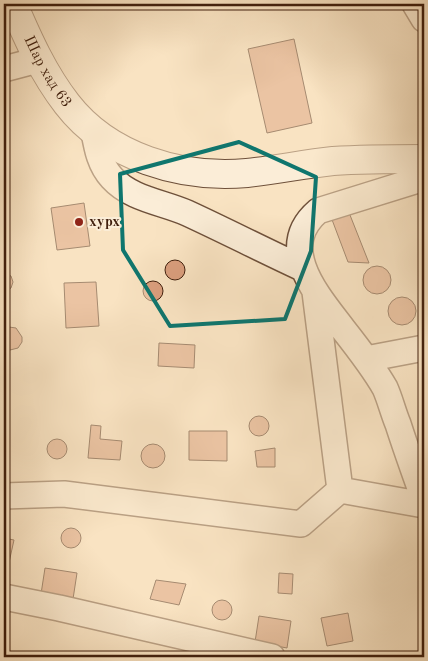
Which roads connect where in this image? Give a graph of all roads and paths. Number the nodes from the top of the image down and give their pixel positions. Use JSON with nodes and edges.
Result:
{"nodes":[{"id":1,"x":13,"y":4,"type":"edge"},
{"id":2,"x":416,"y":4,"type":"edge"},
{"id":3,"x":424,"y":19,"type":"edge"},
{"id":4,"x":38,"y":60,"type":"junction"},
{"id":5,"x":4,"y":69,"type":"edge"},
{"id":6,"x":94,"y":132,"type":"junction"},
{"id":7,"x":424,"y":159,"type":"edge"},
{"id":8,"x":424,"y":178,"type":"edge"},
{"id":9,"x":304,"y":269,"type":"junction"},
{"id":10,"x":314,"y":292,"type":"junction"},
{"id":11,"x":424,"y":348,"type":"edge"},
{"id":12,"x":366,"y":359,"type":"junction"},
{"id":13,"x":340,"y":490,"type":"junction"},
{"id":14,"x":4,"y":496,"type":"edge"},
{"id":15,"x":424,"y":499,"type":"edge"},
{"id":16,"x":424,"y":505,"type":"edge"},
{"id":17,"x":4,"y":598,"type":"edge"},
{"id":18,"x":272,"y":657,"type":"edge"}],
"edges":[{"from":1,"to":4,"type":"street","name":"Шар хад 63"},
{"from":2,"to":3,"type":"street"},
{"from":4,"to":5,"type":"street"},
{"from":4,"to":6,"type":"street","name":"Шар хад 63"},
{"from":6,"to":7,"type":"street","name":"Шар хад 63"},
{"from":6,"to":9,"type":"street"},
{"from":8,"to":9,"type":"street"},
{"from":9,"to":10,"type":"street"},
{"from":10,"to":12,"type":"street"},
{"from":10,"to":13,"type":"street"},
{"from":11,"to":12,"type":"street"},
{"from":12,"to":15,"type":"street"},
{"from":13,"to":14,"type":"street"},
{"from":13,"to":16,"type":"street"},
{"from":17,"to":18,"type":"street"}]}
